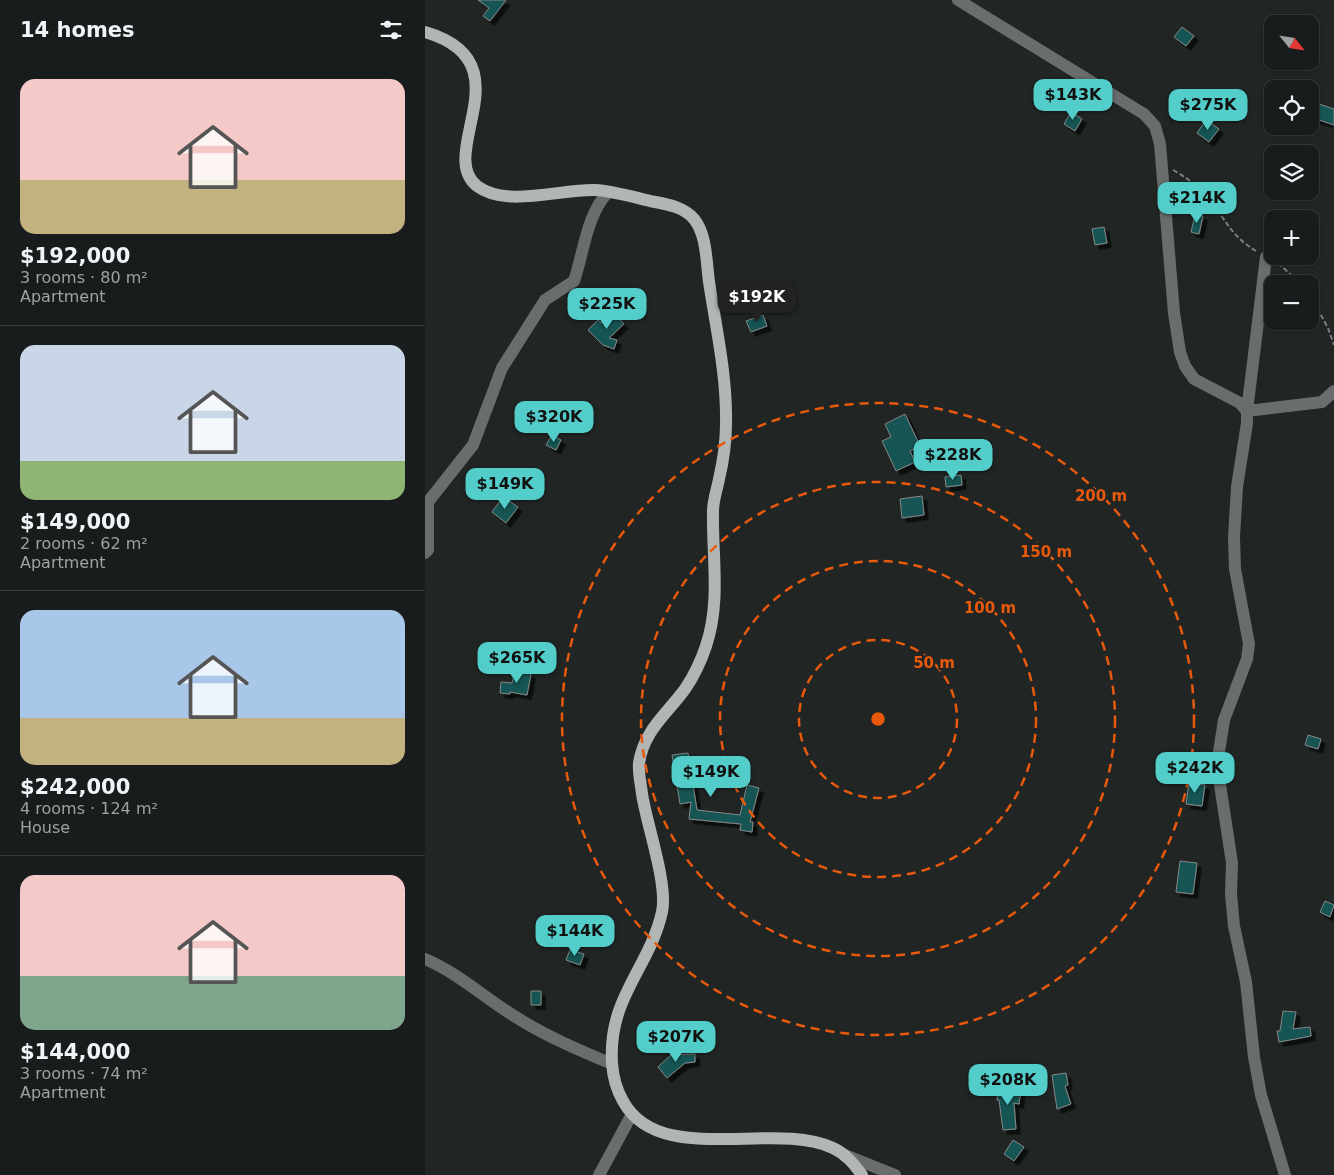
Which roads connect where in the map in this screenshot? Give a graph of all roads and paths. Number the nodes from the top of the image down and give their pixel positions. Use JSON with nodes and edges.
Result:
{"nodes":[{"id":1,"x":958,"y":0,"type":"edge"},
{"id":2,"x":425,"y":32,"type":"edge"},
{"id":3,"x":1163,"y":164,"type":"junction"},
{"id":4,"x":608,"y":192,"type":"junction"},
{"id":5,"x":1264,"y":256,"type":"edge"},
{"id":6,"x":1265,"y":265,"type":"edge"},
{"id":7,"x":1281,"y":265,"type":"edge"},
{"id":8,"x":1292,"y":275,"type":"edge"},
{"id":9,"x":1319,"y":312,"type":"edge"},
{"id":10,"x":1334,"y":345,"type":"edge"},
{"id":11,"x":1334,"y":391,"type":"edge"},
{"id":12,"x":1247,"y":412,"type":"junction"},
{"id":13,"x":425,"y":553,"type":"edge"},
{"id":14,"x":425,"y":960,"type":"edge"},
{"id":15,"x":612,"y":1064,"type":"junction"},
{"id":16,"x":632,"y":1114,"type":"junction"},
{"id":17,"x":845,"y":1155,"type":"junction"},
{"id":18,"x":599,"y":1175,"type":"edge"},
{"id":19,"x":862,"y":1175,"type":"edge"},
{"id":20,"x":895,"y":1175,"type":"edge"},
{"id":21,"x":1285,"y":1175,"type":"edge"}],
"edges":[{"from":1,"to":3,"type":"street"},
{"from":2,"to":4,"type":"main road"},
{"from":3,"to":5,"type":"path"},
{"from":3,"to":12,"type":"street"},
{"from":4,"to":13,"type":"street"},
{"from":4,"to":15,"type":"main road"},
{"from":6,"to":12,"type":"street"},
{"from":7,"to":8,"type":"path"},
{"from":9,"to":10,"type":"path"},
{"from":11,"to":12,"type":"street"},
{"from":12,"to":21,"type":"street"},
{"from":14,"to":15,"type":"street"},
{"from":15,"to":16,"type":"main road"},
{"from":16,"to":17,"type":"main road"},
{"from":16,"to":18,"type":"street"},
{"from":17,"to":19,"type":"main road"},
{"from":17,"to":20,"type":"street"}]}
